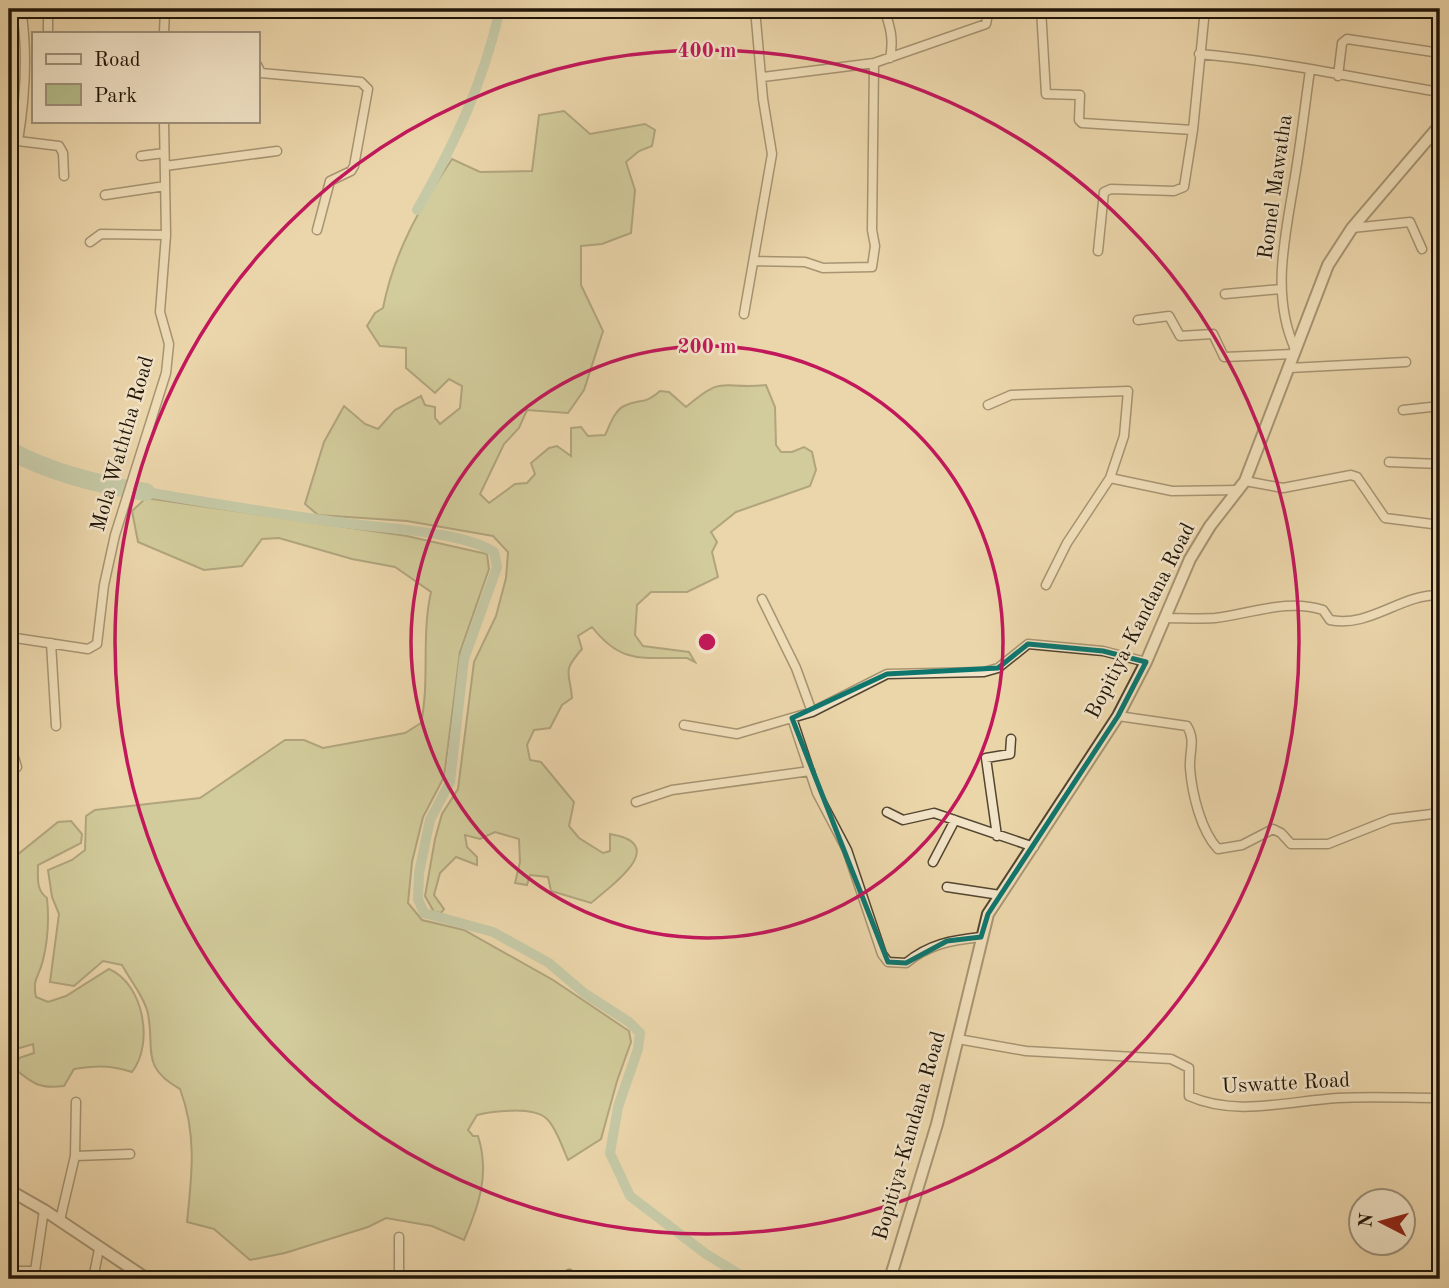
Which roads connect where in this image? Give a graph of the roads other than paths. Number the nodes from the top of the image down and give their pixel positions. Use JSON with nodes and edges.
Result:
{"nodes":[{"id":1,"x":21,"y":9,"type":"edge"},
{"id":2,"x":48,"y":9,"type":"edge"},
{"id":3,"x":165,"y":9,"type":"edge"},
{"id":4,"x":755,"y":9,"type":"edge"},
{"id":5,"x":884,"y":9,"type":"edge"},
{"id":6,"x":989,"y":9,"type":"edge"},
{"id":7,"x":1041,"y":9,"type":"edge"},
{"id":8,"x":1205,"y":9,"type":"edge"},
{"id":9,"x":48,"y":32,"type":"edge"},
{"id":10,"x":164,"y":32,"type":"edge"},
{"id":11,"x":1440,"y":53,"type":"edge"},
{"id":12,"x":1199,"y":54,"type":"junction"},
{"id":13,"x":890,"y":58,"type":"junction"},
{"id":14,"x":874,"y":63,"type":"junction"},
{"id":15,"x":259,"y":69,"type":"edge"},
{"id":16,"x":1310,"y":70,"type":"junction"},
{"id":17,"x":1338,"y":76,"type":"junction"},
{"id":18,"x":763,"y":77,"type":"junction"},
{"id":19,"x":1440,"y":92,"type":"edge"},
{"id":20,"x":164,"y":122,"type":"edge"},
{"id":21,"x":1440,"y":125,"type":"edge"},
{"id":22,"x":1193,"y":130,"type":"junction"},
{"id":23,"x":13,"y":141,"type":"edge"},
{"id":24,"x":277,"y":151,"type":"dead end"},
{"id":25,"x":164,"y":153,"type":"junction"},
{"id":26,"x":141,"y":156,"type":"dead end"},
{"id":27,"x":165,"y":166,"type":"junction"},
{"id":28,"x":64,"y":176,"type":"dead end"},
{"id":29,"x":165,"y":186,"type":"junction"},
{"id":30,"x":105,"y":194,"type":"dead end"},
{"id":31,"x":1352,"y":229,"type":"junction"},
{"id":32,"x":317,"y":230,"type":"dead end"},
{"id":33,"x":166,"y":235,"type":"junction"},
{"id":34,"x":90,"y":242,"type":"dead end"},
{"id":35,"x":1422,"y":249,"type":"dead end"},
{"id":36,"x":1098,"y":251,"type":"dead end"},
{"id":37,"x":754,"y":261,"type":"junction"},
{"id":38,"x":1281,"y":289,"type":"junction"},
{"id":39,"x":1225,"y":294,"type":"dead end"},
{"id":40,"x":744,"y":314,"type":"dead end"},
{"id":41,"x":1138,"y":320,"type":"dead end"},
{"id":42,"x":1294,"y":352,"type":"junction"},
{"id":43,"x":1406,"y":362,"type":"dead end"},
{"id":44,"x":1289,"y":368,"type":"junction"},
{"id":45,"x":989,"y":405,"type":"dead end"},
{"id":46,"x":1440,"y":406,"type":"edge"},
{"id":47,"x":1403,"y":410,"type":"dead end"},
{"id":48,"x":1388,"y":461,"type":"dead end"},
{"id":49,"x":1440,"y":464,"type":"edge"},
{"id":50,"x":1110,"y":478,"type":"junction"},
{"id":51,"x":1242,"y":485,"type":"junction"},
{"id":52,"x":1440,"y":525,"type":"edge"},
{"id":53,"x":1046,"y":586,"type":"dead end"},
{"id":54,"x":1440,"y":595,"type":"edge"},
{"id":55,"x":762,"y":599,"type":"dead end"},
{"id":56,"x":1165,"y":618,"type":"junction"},
{"id":57,"x":9,"y":637,"type":"edge"},
{"id":58,"x":51,"y":643,"type":"junction"},
{"id":59,"x":1146,"y":662,"type":"junction"},
{"id":60,"x":812,"y":712,"type":"junction"},
{"id":61,"x":1118,"y":716,"type":"junction"},
{"id":62,"x":792,"y":718,"type":"junction"},
{"id":63,"x":9,"y":724,"type":"edge"},
{"id":64,"x":684,"y":725,"type":"dead end"},
{"id":65,"x":56,"y":726,"type":"dead end"},
{"id":66,"x":1011,"y":739,"type":"dead end"},
{"id":67,"x":9,"y":741,"type":"edge"},
{"id":68,"x":17,"y":767,"type":"dead end"},
{"id":69,"x":810,"y":771,"type":"junction"},
{"id":70,"x":636,"y":802,"type":"dead end"},
{"id":71,"x":887,"y":812,"type":"dead end"},
{"id":72,"x":1440,"y":813,"type":"edge"},
{"id":73,"x":955,"y":820,"type":"junction"},
{"id":74,"x":997,"y":836,"type":"junction"},
{"id":75,"x":1034,"y":846,"type":"junction"},
{"id":76,"x":933,"y":862,"type":"dead end"},
{"id":77,"x":947,"y":887,"type":"dead end"},
{"id":78,"x":1000,"y":895,"type":"junction"},
{"id":79,"x":981,"y":937,"type":"junction"},
{"id":80,"x":958,"y":1039,"type":"junction"},
{"id":81,"x":1440,"y":1098,"type":"edge"},
{"id":82,"x":76,"y":1102,"type":"dead end"},
{"id":83,"x":130,"y":1154,"type":"dead end"},
{"id":84,"x":75,"y":1156,"type":"junction"},
{"id":85,"x":9,"y":1189,"type":"edge"},
{"id":86,"x":44,"y":1210,"type":"junction"},
{"id":87,"x":60,"y":1220,"type":"junction"},
{"id":88,"x":399,"y":1237,"type":"dead end"},
{"id":89,"x":99,"y":1249,"type":"junction"},
{"id":90,"x":9,"y":1271,"type":"edge"},
{"id":91,"x":35,"y":1275,"type":"edge"},
{"id":92,"x":135,"y":1276,"type":"edge"},
{"id":93,"x":93,"y":1279,"type":"edge"},
{"id":94,"x":147,"y":1279,"type":"edge"},
{"id":95,"x":399,"y":1279,"type":"edge"},
{"id":96,"x":890,"y":1279,"type":"edge"}],
"edges":[{"from":1,"to":23,"type":"street"},
{"from":2,"to":9,"type":"street"},
{"from":3,"to":10,"type":"street"},
{"from":4,"to":18,"type":"street"},
{"from":5,"to":13,"type":"street"},
{"from":6,"to":13,"type":"street"},
{"from":7,"to":22,"type":"street"},
{"from":8,"to":12,"type":"street"},
{"from":11,"to":17,"type":"street"},
{"from":12,"to":16,"type":"street"},
{"from":12,"to":22,"type":"street"},
{"from":13,"to":14,"type":"street"},
{"from":14,"to":18,"type":"street"},
{"from":14,"to":37,"type":"street"},
{"from":15,"to":32,"type":"street"},
{"from":16,"to":17,"type":"street"},
{"from":16,"to":38,"type":"street","name":"Romel Mawatha"},
{"from":17,"to":19,"type":"street"},
{"from":18,"to":37,"type":"street"},
{"from":20,"to":25,"type":"street","name":"Mola Waththa Road"},
{"from":21,"to":31,"type":"street","name":"Bopitiya-Kandana Road"},
{"from":22,"to":36,"type":"street"},
{"from":23,"to":28,"type":"street"},
{"from":24,"to":27,"type":"street"},
{"from":25,"to":26,"type":"street"},
{"from":25,"to":27,"type":"street","name":"Mola Waththa Road"},
{"from":27,"to":29,"type":"street","name":"Mola Waththa Road"},
{"from":29,"to":30,"type":"street"},
{"from":29,"to":33,"type":"street","name":"Mola Waththa Road"},
{"from":31,"to":35,"type":"street"},
{"from":31,"to":42,"type":"street","name":"Bopitiya-Kandana Road"},
{"from":33,"to":34,"type":"street"},
{"from":33,"to":58,"type":"street","name":"Mola Waththa Road"},
{"from":37,"to":40,"type":"street"},
{"from":38,"to":39,"type":"street"},
{"from":38,"to":42,"type":"street","name":"Romel Mawatha"},
{"from":41,"to":42,"type":"street"},
{"from":42,"to":44,"type":"street","name":"Bopitiya-Kandana Road"},
{"from":43,"to":44,"type":"street"},
{"from":44,"to":51,"type":"street","name":"Bopitiya-Kandana Road"},
{"from":45,"to":50,"type":"street"},
{"from":46,"to":47,"type":"street"},
{"from":48,"to":49,"type":"street"},
{"from":50,"to":51,"type":"street"},
{"from":50,"to":53,"type":"street"},
{"from":51,"to":52,"type":"street"},
{"from":51,"to":56,"type":"street","name":"Bopitiya-Kandana Road"},
{"from":54,"to":56,"type":"street"},
{"from":55,"to":60,"type":"street"},
{"from":56,"to":59,"type":"street","name":"Bopitiya-Kandana Road"},
{"from":57,"to":58,"type":"street","name":"Mola Waththa Road"},
{"from":57,"to":63,"type":"street"},
{"from":58,"to":65,"type":"street"},
{"from":59,"to":60,"type":"street"},
{"from":59,"to":61,"type":"street","name":"Bopitiya-Kandana Road"},
{"from":60,"to":62,"type":"street"},
{"from":61,"to":72,"type":"street"},
{"from":61,"to":75,"type":"street","name":"Bopitiya-Kandana Road"},
{"from":62,"to":64,"type":"street"},
{"from":62,"to":69,"type":"street"},
{"from":66,"to":74,"type":"street"},
{"from":67,"to":68,"type":"street"},
{"from":69,"to":70,"type":"street"},
{"from":69,"to":79,"type":"street"},
{"from":71,"to":73,"type":"street"},
{"from":73,"to":74,"type":"street"},
{"from":73,"to":76,"type":"street"},
{"from":74,"to":75,"type":"street"},
{"from":75,"to":78,"type":"street","name":"Bopitiya-Kandana Road"},
{"from":77,"to":78,"type":"street"},
{"from":78,"to":79,"type":"street","name":"Bopitiya-Kandana Road"},
{"from":79,"to":80,"type":"street","name":"Bopitiya-Kandana Road"},
{"from":80,"to":81,"type":"street","name":"Uswatte Road"},
{"from":80,"to":96,"type":"street","name":"Bopitiya-Kandana Road"},
{"from":82,"to":84,"type":"street"},
{"from":83,"to":84,"type":"street"},
{"from":84,"to":87,"type":"street"},
{"from":85,"to":86,"type":"street"},
{"from":86,"to":87,"type":"street"},
{"from":86,"to":91,"type":"street"},
{"from":87,"to":89,"type":"street"},
{"from":88,"to":95,"type":"street"},
{"from":89,"to":92,"type":"street"},
{"from":89,"to":93,"type":"street"},
{"from":90,"to":91,"type":"street"},
{"from":92,"to":94,"type":"street"}]}
